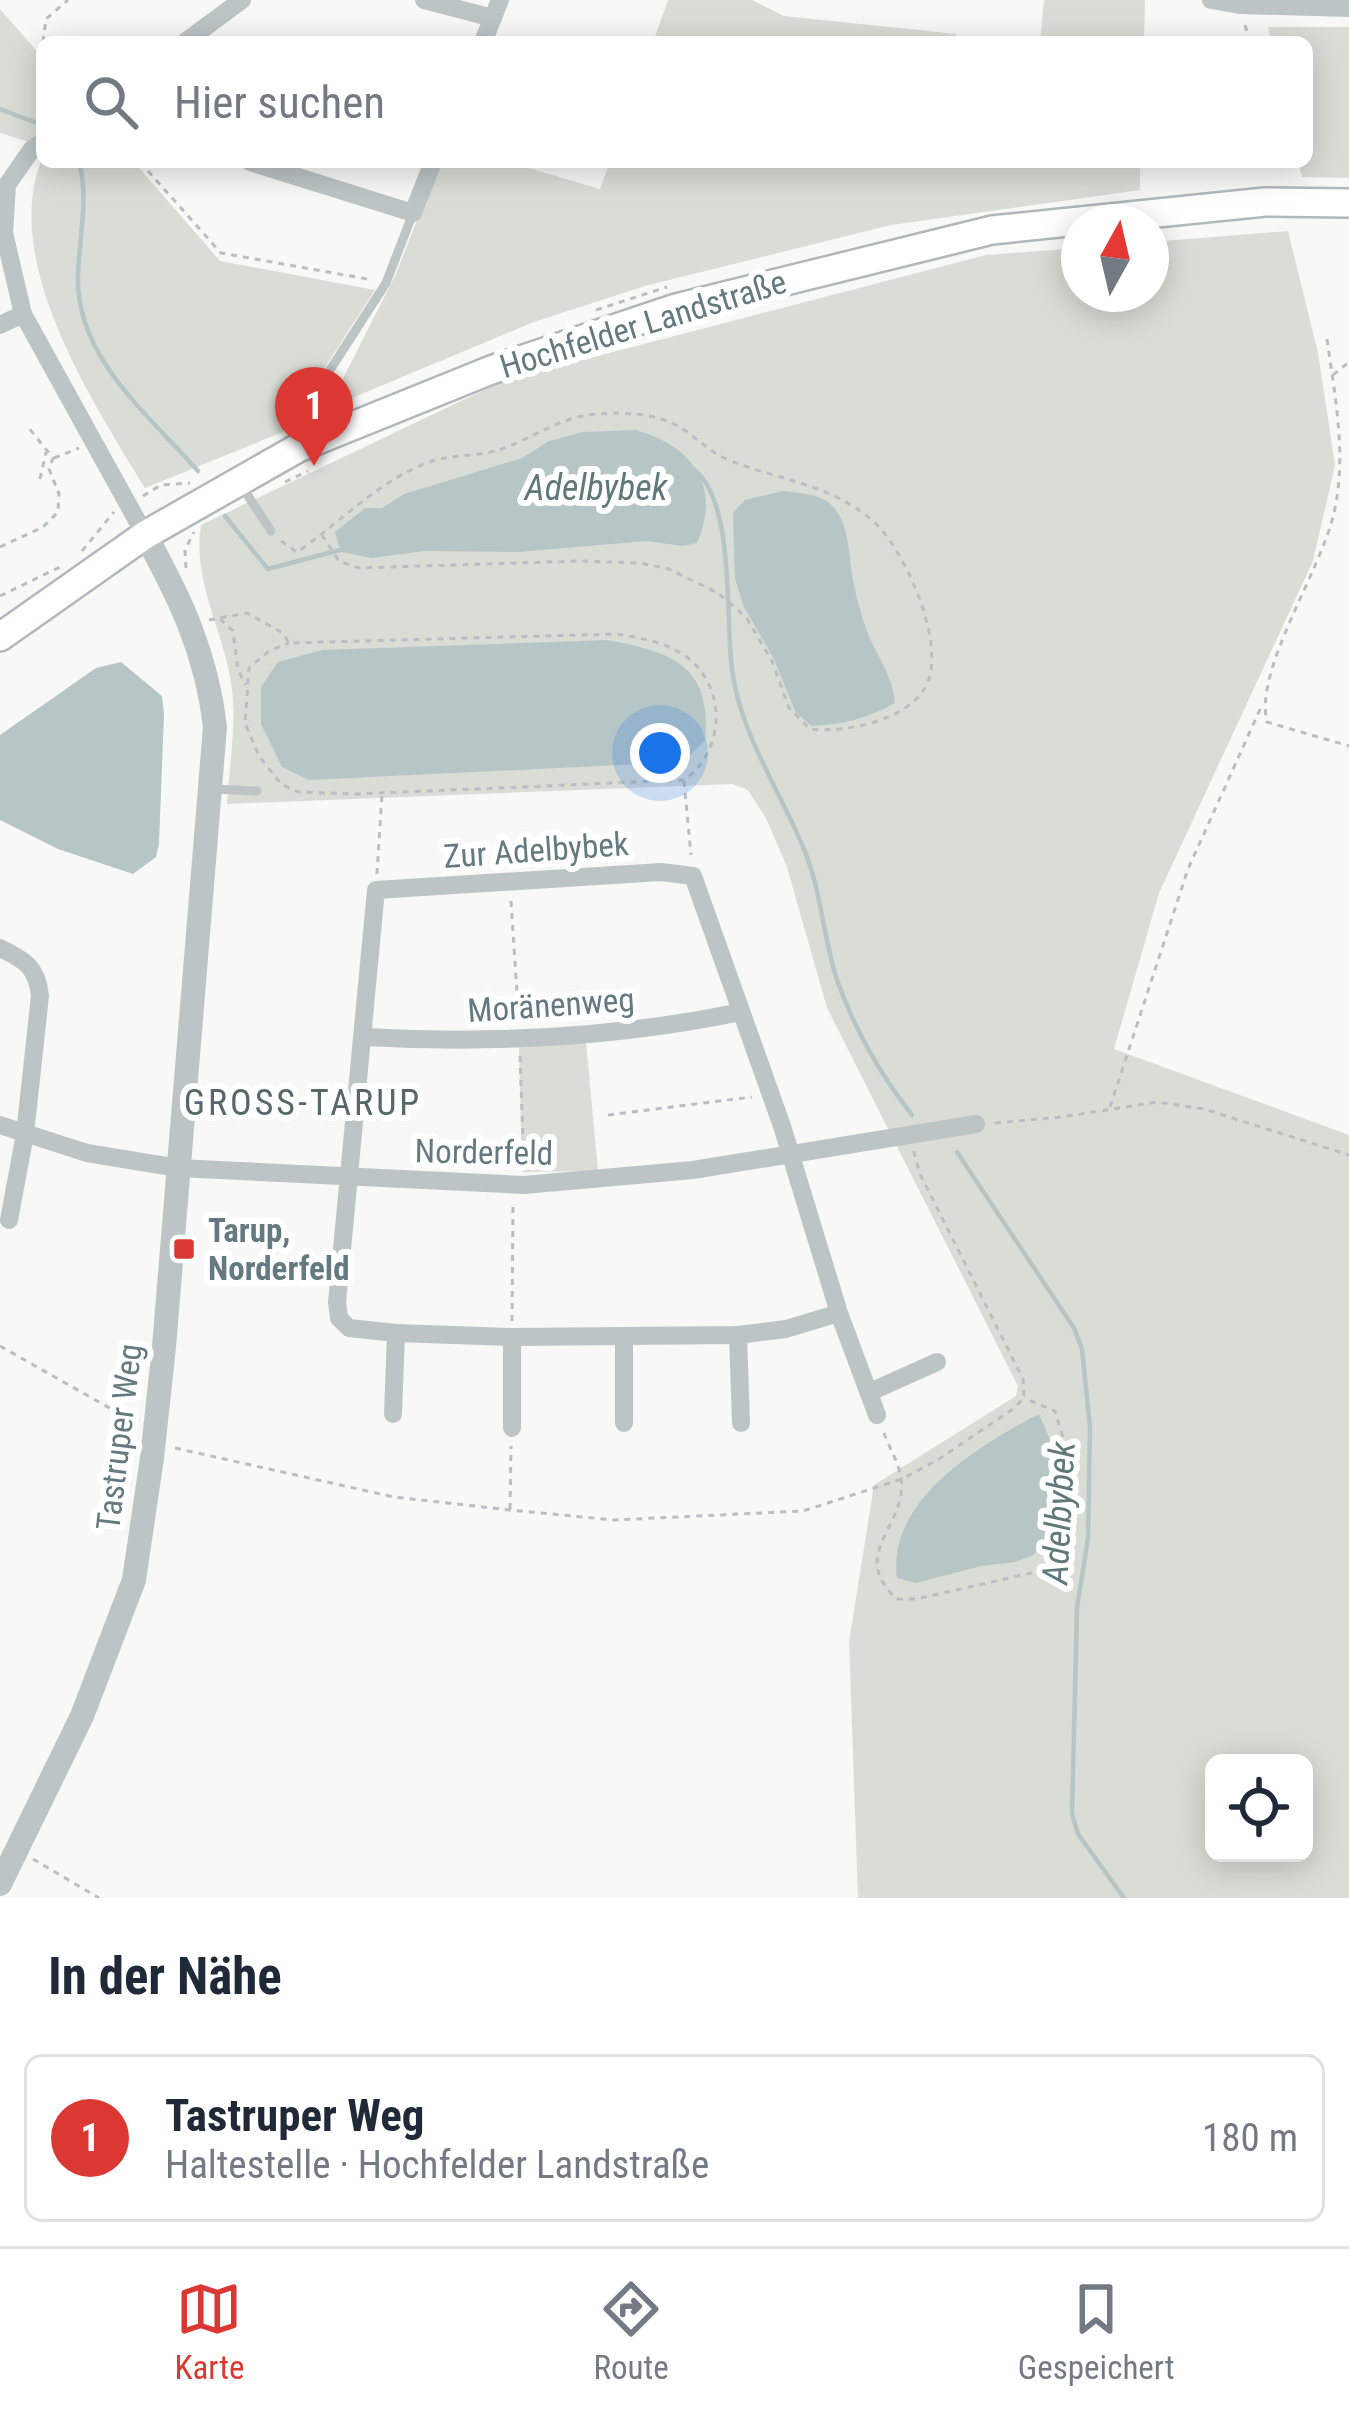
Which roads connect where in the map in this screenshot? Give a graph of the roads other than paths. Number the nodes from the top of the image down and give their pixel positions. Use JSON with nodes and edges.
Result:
{"nodes":[{"id":1,"x":242,"y":0,"type":"edge"},
{"id":2,"x":424,"y":0,"type":"edge"},
{"id":3,"x":1211,"y":0,"type":"edge"},
{"id":4,"x":1349,"y":8,"type":"edge"},
{"id":5,"x":496,"y":9,"type":"edge"},
{"id":6,"x":193,"y":36,"type":"edge"},
{"id":7,"x":36,"y":146,"type":"edge"},
{"id":8,"x":269,"y":168,"type":"edge"},
{"id":9,"x":431,"y":168,"type":"edge"},
{"id":10,"x":1349,"y":202,"type":"edge"},
{"id":11,"x":412,"y":213,"type":"junction"},
{"id":12,"x":22,"y":314,"type":"junction"},
{"id":13,"x":0,"y":325,"type":"edge"},
{"id":14,"x":310,"y":401,"type":"dead end"},
{"id":15,"x":244,"y":490,"type":"junction"},
{"id":16,"x":271,"y":531,"type":"road end"},
{"id":17,"x":146,"y":535,"type":"junction"},
{"id":18,"x":0,"y":637,"type":"edge"},
{"id":19,"x":209,"y":789,"type":"junction"},
{"id":20,"x":256,"y":791,"type":"dead end"},
{"id":21,"x":0,"y":948,"type":"edge"},
{"id":22,"x":741,"y":1012,"type":"junction"},
{"id":23,"x":364,"y":1037,"type":"junction"},
{"id":24,"x":976,"y":1124,"type":"road end"},
{"id":25,"x":0,"y":1125,"type":"edge"},
{"id":26,"x":25,"y":1134,"type":"junction"},
{"id":27,"x":789,"y":1157,"type":"junction"},
{"id":28,"x":178,"y":1168,"type":"junction"},
{"id":29,"x":349,"y":1179,"type":"junction"},
{"id":30,"x":9,"y":1220,"type":"dead end"},
{"id":31,"x":839,"y":1313,"type":"junction"},
{"id":32,"x":396,"y":1333,"type":"junction"},
{"id":33,"x":738,"y":1335,"type":"junction"},
{"id":34,"x":624,"y":1336,"type":"junction"},
{"id":35,"x":512,"y":1337,"type":"junction"},
{"id":36,"x":937,"y":1362,"type":"dead end"},
{"id":37,"x":870,"y":1392,"type":"junction"},
{"id":38,"x":393,"y":1414,"type":"dead end"},
{"id":39,"x":877,"y":1415,"type":"road end"},
{"id":40,"x":624,"y":1423,"type":"dead end"},
{"id":41,"x":741,"y":1424,"type":"dead end"},
{"id":42,"x":512,"y":1428,"type":"road end"},
{"id":43,"x":0,"y":1884,"type":"edge"}],
"edges":[{"from":1,"to":6,"type":"street"},
{"from":2,"to":5,"type":"street"},
{"from":3,"to":4,"type":"street"},
{"from":7,"to":12,"type":"street","name":"Tastruper Weg"},
{"from":8,"to":11,"type":"street"},
{"from":9,"to":11,"type":"street"},
{"from":10,"to":15,"type":"main road","name":"Hochfelder Landstraße"},
{"from":11,"to":14,"type":"lane"},
{"from":12,"to":13,"type":"street"},
{"from":12,"to":17,"type":"street","name":"Tastruper Weg"},
{"from":15,"to":16,"type":"lane"},
{"from":15,"to":17,"type":"main road","name":"Hochfelder Landstraße"},
{"from":17,"to":18,"type":"main road","name":"Hochfelder Landstraße"},
{"from":17,"to":19,"type":"street","name":"Tastruper Weg"},
{"from":19,"to":20,"type":"lane"},
{"from":19,"to":28,"type":"street","name":"Tastruper Weg"},
{"from":21,"to":26,"type":"street"},
{"from":22,"to":23,"type":"street","name":"Moränenweg"},
{"from":22,"to":23,"type":"street","name":"Zur Adelbybek"},
{"from":22,"to":27,"type":"street"},
{"from":23,"to":29,"type":"street"},
{"from":24,"to":27,"type":"street","name":"Norderfeld"},
{"from":25,"to":26,"type":"street","name":"Norderfeld"},
{"from":26,"to":28,"type":"street","name":"Norderfeld"},
{"from":26,"to":30,"type":"street"},
{"from":27,"to":29,"type":"street","name":"Norderfeld"},
{"from":27,"to":31,"type":"street"},
{"from":28,"to":29,"type":"street","name":"Norderfeld"},
{"from":28,"to":43,"type":"street","name":"Tastruper Weg"},
{"from":29,"to":32,"type":"street"},
{"from":31,"to":33,"type":"street"},
{"from":31,"to":37,"type":"street"},
{"from":32,"to":35,"type":"street"},
{"from":32,"to":38,"type":"street"},
{"from":33,"to":34,"type":"street"},
{"from":33,"to":41,"type":"street"},
{"from":34,"to":35,"type":"street"},
{"from":34,"to":40,"type":"street"},
{"from":35,"to":42,"type":"street"},
{"from":36,"to":37,"type":"street"},
{"from":37,"to":39,"type":"street"}]}
